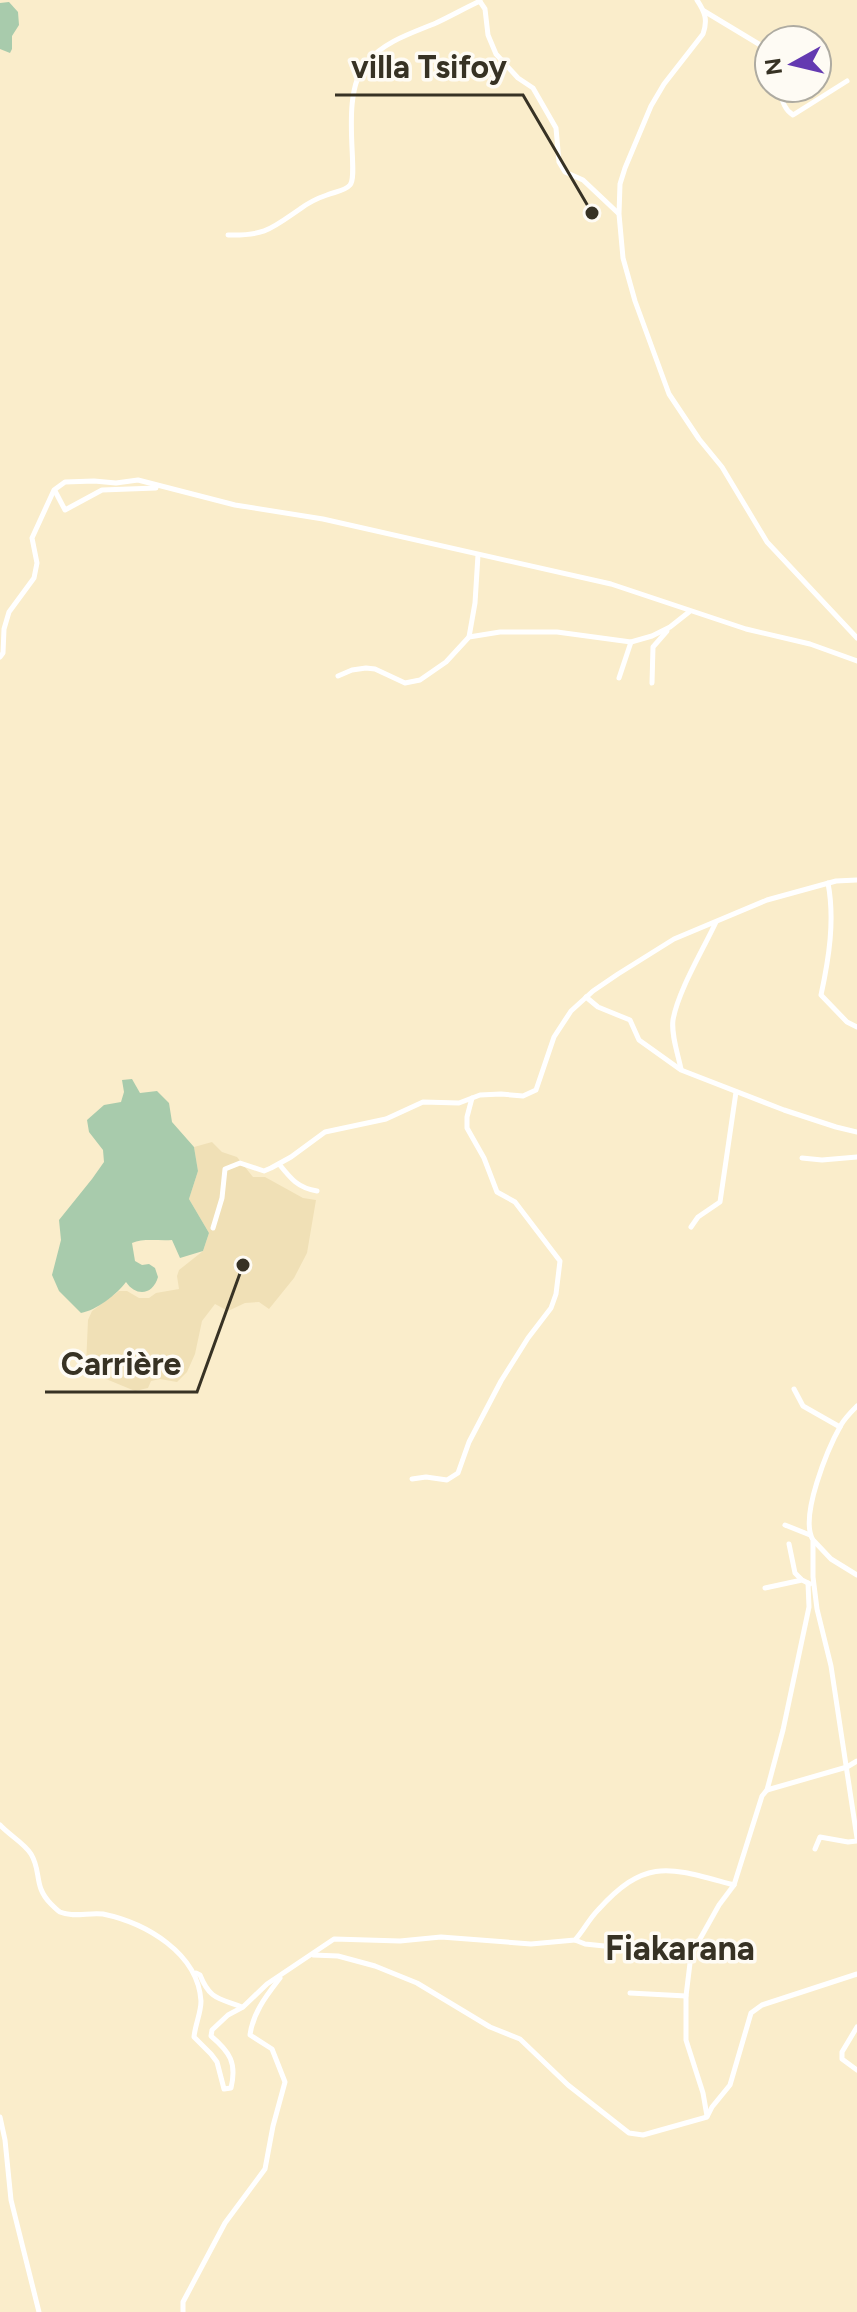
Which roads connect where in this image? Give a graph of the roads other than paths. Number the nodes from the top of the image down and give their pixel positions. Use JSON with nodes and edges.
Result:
{"nodes":[{"id":1,"x":480,"y":0,"type":"edge"},
{"id":2,"x":697,"y":0,"type":"edge"},
{"id":3,"x":704,"y":11,"type":"junction"},
{"id":4,"x":753,"y":41,"type":"edge"},
{"id":5,"x":847,"y":81,"type":"dead end"},
{"id":6,"x":833,"y":90,"type":"edge"},
{"id":7,"x":783,"y":104,"type":"edge"},
{"id":8,"x":810,"y":104,"type":"edge"},
{"id":9,"x":619,"y":214,"type":"junction"},
{"id":10,"x":228,"y":235,"type":"dead end"},
{"id":11,"x":167,"y":489,"type":"junction"},
{"id":12,"x":54,"y":490,"type":"junction"},
{"id":13,"x":478,"y":555,"type":"junction"},
{"id":14,"x":690,"y":611,"type":"junction"},
{"id":15,"x":670,"y":627,"type":"junction"},
{"id":16,"x":469,"y":637,"type":"junction"},
{"id":17,"x":857,"y":638,"type":"edge"},
{"id":18,"x":631,"y":642,"type":"junction"},
{"id":19,"x":0,"y":657,"type":"edge"},
{"id":20,"x":857,"y":661,"type":"edge"},
{"id":21,"x":338,"y":676,"type":"dead end"},
{"id":22,"x":619,"y":678,"type":"dead end"},
{"id":23,"x":652,"y":683,"type":"dead end"},
{"id":24,"x":857,"y":880,"type":"edge"},
{"id":25,"x":828,"y":883,"type":"junction"},
{"id":26,"x":716,"y":922,"type":"junction"},
{"id":27,"x":586,"y":997,"type":"junction"},
{"id":28,"x":857,"y":1027,"type":"edge"},
{"id":29,"x":681,"y":1070,"type":"junction"},
{"id":30,"x":736,"y":1092,"type":"junction"},
{"id":31,"x":472,"y":1098,"type":"junction"},
{"id":32,"x":857,"y":1132,"type":"edge"},
{"id":33,"x":857,"y":1157,"type":"edge"},
{"id":34,"x":802,"y":1158,"type":"dead end"},
{"id":35,"x":279,"y":1164,"type":"junction"},
{"id":36,"x":317,"y":1191,"type":"dead end"},
{"id":37,"x":691,"y":1227,"type":"dead end"},
{"id":38,"x":213,"y":1228,"type":"dead end"},
{"id":39,"x":794,"y":1389,"type":"dead end"},
{"id":40,"x":857,"y":1406,"type":"edge"},
{"id":41,"x":840,"y":1427,"type":"junction"},
{"id":42,"x":412,"y":1479,"type":"dead end"},
{"id":43,"x":785,"y":1525,"type":"dead end"},
{"id":44,"x":811,"y":1538,"type":"junction"},
{"id":45,"x":789,"y":1544,"type":"dead end"},
{"id":46,"x":857,"y":1575,"type":"edge"},
{"id":47,"x":808,"y":1583,"type":"junction"},
{"id":48,"x":765,"y":1588,"type":"dead end"},
{"id":49,"x":857,"y":1761,"type":"edge"},
{"id":50,"x":847,"y":1767,"type":"junction"},
{"id":51,"x":767,"y":1790,"type":"junction"},
{"id":52,"x":0,"y":1825,"type":"edge"},
{"id":53,"x":857,"y":1840,"type":"edge"},
{"id":54,"x":815,"y":1849,"type":"dead end"},
{"id":55,"x":734,"y":1885,"type":"junction"},
{"id":56,"x":575,"y":1940,"type":"junction"},
{"id":57,"x":311,"y":1954,"type":"junction"},
{"id":58,"x":691,"y":1955,"type":"junction"},
{"id":59,"x":195,"y":1972,"type":"junction"},
{"id":60,"x":284,"y":1973,"type":"junction"},
{"id":61,"x":857,"y":1974,"type":"edge"},
{"id":62,"x":630,"y":1993,"type":"dead end"},
{"id":63,"x":686,"y":1996,"type":"junction"},
{"id":64,"x":243,"y":2007,"type":"junction"},
{"id":65,"x":857,"y":2027,"type":"edge"},
{"id":66,"x":857,"y":2070,"type":"edge"},
{"id":67,"x":0,"y":2117,"type":"edge"},
{"id":68,"x":707,"y":2117,"type":"junction"},
{"id":69,"x":39,"y":2312,"type":"edge"},
{"id":70,"x":183,"y":2312,"type":"edge"}],
"edges":[{"from":1,"to":9,"type":"street"},
{"from":1,"to":10,"type":"street"},
{"from":2,"to":3,"type":"street"},
{"from":3,"to":4,"type":"street"},
{"from":3,"to":9,"type":"street"},
{"from":5,"to":6,"type":"street"},
{"from":7,"to":8,"type":"street"},
{"from":9,"to":17,"type":"street"},
{"from":11,"to":12,"type":"street"},
{"from":11,"to":12,"type":"street"},
{"from":11,"to":13,"type":"street"},
{"from":12,"to":19,"type":"street"},
{"from":13,"to":14,"type":"street"},
{"from":13,"to":16,"type":"street"},
{"from":14,"to":15,"type":"street"},
{"from":14,"to":20,"type":"street"},
{"from":15,"to":18,"type":"street"},
{"from":15,"to":23,"type":"street"},
{"from":16,"to":18,"type":"street"},
{"from":16,"to":21,"type":"street"},
{"from":18,"to":22,"type":"street"},
{"from":24,"to":25,"type":"street"},
{"from":25,"to":26,"type":"street"},
{"from":25,"to":28,"type":"street"},
{"from":26,"to":27,"type":"street"},
{"from":26,"to":29,"type":"street"},
{"from":27,"to":29,"type":"street"},
{"from":27,"to":31,"type":"street"},
{"from":29,"to":30,"type":"street"},
{"from":30,"to":32,"type":"street"},
{"from":30,"to":37,"type":"street"},
{"from":31,"to":35,"type":"street"},
{"from":31,"to":42,"type":"street"},
{"from":33,"to":34,"type":"street"},
{"from":35,"to":36,"type":"street"},
{"from":35,"to":38,"type":"street"},
{"from":39,"to":41,"type":"street"},
{"from":40,"to":41,"type":"street"},
{"from":41,"to":44,"type":"street"},
{"from":43,"to":44,"type":"street"},
{"from":44,"to":46,"type":"street"},
{"from":44,"to":47,"type":"street"},
{"from":45,"to":47,"type":"street"},
{"from":47,"to":48,"type":"street"},
{"from":47,"to":50,"type":"street"},
{"from":47,"to":51,"type":"street"},
{"from":49,"to":50,"type":"street"},
{"from":50,"to":51,"type":"street"},
{"from":50,"to":53,"type":"street"},
{"from":51,"to":55,"type":"street"},
{"from":52,"to":59,"type":"street"},
{"from":53,"to":54,"type":"street"},
{"from":55,"to":56,"type":"street"},
{"from":55,"to":58,"type":"street"},
{"from":56,"to":57,"type":"street"},
{"from":56,"to":58,"type":"street"},
{"from":57,"to":60,"type":"street"},
{"from":57,"to":68,"type":"street"},
{"from":58,"to":63,"type":"street"},
{"from":59,"to":64,"type":"street"},
{"from":59,"to":64,"type":"street"},
{"from":60,"to":64,"type":"street"},
{"from":60,"to":70,"type":"street"},
{"from":61,"to":68,"type":"street"},
{"from":62,"to":63,"type":"street"},
{"from":63,"to":68,"type":"street"},
{"from":65,"to":66,"type":"street"},
{"from":67,"to":69,"type":"street"}]}
